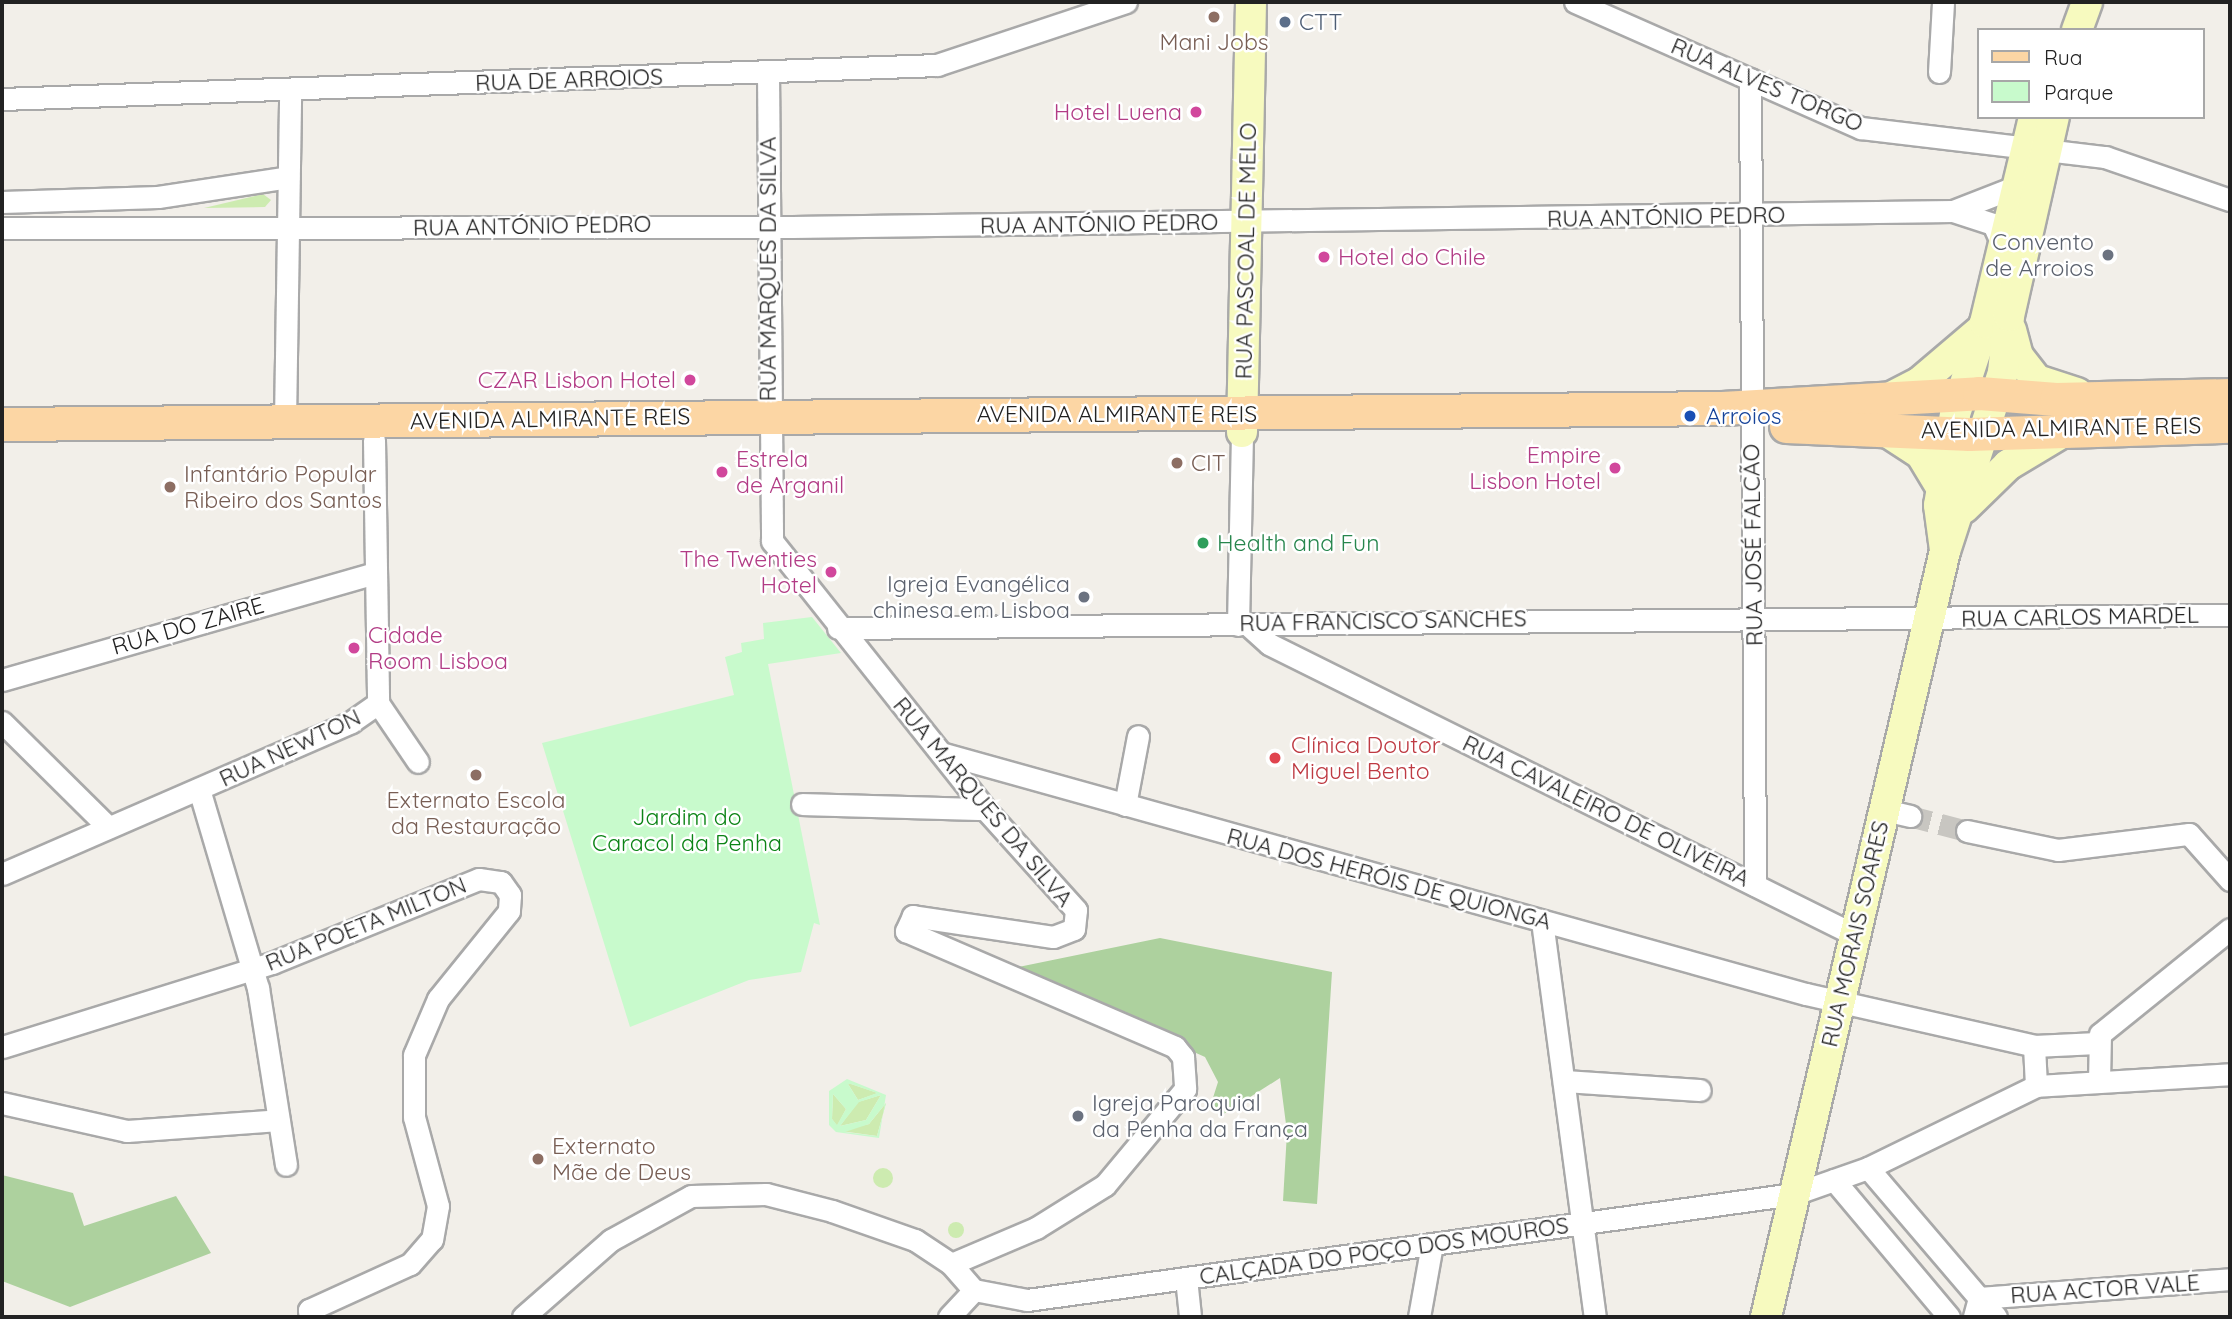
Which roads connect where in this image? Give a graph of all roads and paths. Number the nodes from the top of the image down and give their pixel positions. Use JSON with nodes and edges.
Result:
{"nodes":[{"id":1,"x":1126,"y":2,"type":"edge"},
{"id":2,"x":1251,"y":2,"type":"edge"},
{"id":3,"x":1575,"y":2,"type":"edge"},
{"id":4,"x":1943,"y":2,"type":"edge"},
{"id":5,"x":2087,"y":2,"type":"edge"},
{"id":6,"x":2078,"y":28,"type":"edge"},
{"id":7,"x":1939,"y":72,"type":"dead end"},
{"id":8,"x":768,"y":73,"type":"junction"},
{"id":9,"x":1750,"y":79,"type":"junction"},
{"id":10,"x":290,"y":91,"type":"junction"},
{"id":11,"x":2,"y":99,"type":"edge"},
{"id":12,"x":2034,"y":119,"type":"edge"},
{"id":13,"x":2053,"y":119,"type":"edge"},
{"id":14,"x":2037,"y":149,"type":"junction"},
{"id":15,"x":288,"y":177,"type":"junction"},
{"id":16,"x":2015,"y":187,"type":"junction"},
{"id":17,"x":2230,"y":200,"type":"edge"},
{"id":18,"x":2,"y":202,"type":"edge"},
{"id":19,"x":1953,"y":211,"type":"junction"},
{"id":20,"x":1751,"y":216,"type":"junction"},
{"id":21,"x":1246,"y":221,"type":"junction"},
{"id":22,"x":768,"y":225,"type":"junction"},
{"id":23,"x":288,"y":226,"type":"junction"},
{"id":24,"x":2,"y":228,"type":"edge"},
{"id":25,"x":2002,"y":244,"type":"junction"},
{"id":26,"x":1997,"y":320,"type":"junction"},
{"id":27,"x":1961,"y":394,"type":"junction"},
{"id":28,"x":1997,"y":394,"type":"junction"},
{"id":29,"x":2230,"y":395,"type":"edge"},
{"id":30,"x":2095,"y":396,"type":"junction"},
{"id":31,"x":1752,"y":415,"type":"junction"},
{"id":32,"x":1879,"y":417,"type":"junction"},
{"id":33,"x":1242,"y":422,"type":"junction"},
{"id":34,"x":2,"y":424,"type":"edge"},
{"id":35,"x":769,"y":426,"type":"junction"},
{"id":36,"x":2230,"y":426,"type":"edge"},
{"id":37,"x":2076,"y":428,"type":"junction"},
{"id":38,"x":285,"y":431,"type":"junction"},
{"id":39,"x":1951,"y":433,"type":"junction"},
{"id":40,"x":1985,"y":434,"type":"junction"},
{"id":41,"x":374,"y":440,"type":"junction"},
{"id":42,"x":2,"y":443,"type":"edge"},
{"id":43,"x":1942,"y":489,"type":"junction"},
{"id":44,"x":1962,"y":511,"type":"junction"},
{"id":45,"x":1945,"y":551,"type":"junction"},
{"id":46,"x":375,"y":573,"type":"junction"},
{"id":47,"x":2230,"y":615,"type":"edge"},
{"id":48,"x":1929,"y":618,"type":"junction"},
{"id":49,"x":1753,"y":619,"type":"junction"},
{"id":50,"x":1238,"y":625,"type":"junction"},
{"id":51,"x":838,"y":628,"type":"junction"},
{"id":52,"x":2,"y":680,"type":"edge"},
{"id":53,"x":378,"y":703,"type":"junction"},
{"id":54,"x":2,"y":722,"type":"edge"},
{"id":55,"x":1138,"y":736,"type":"dead end"},
{"id":56,"x":939,"y":752,"type":"junction"},
{"id":57,"x":418,"y":762,"type":"dead end"},
{"id":58,"x":200,"y":789,"type":"junction"},
{"id":59,"x":802,"y":804,"type":"dead end"},
{"id":60,"x":1125,"y":806,"type":"junction"},
{"id":61,"x":985,"y":809,"type":"junction"},
{"id":62,"x":108,"y":827,"type":"junction"},
{"id":63,"x":1967,"y":831,"type":"tunnel mouth"},
{"id":64,"x":2,"y":874,"type":"edge"},
{"id":65,"x":2230,"y":880,"type":"edge"},
{"id":66,"x":1755,"y":885,"type":"junction"},
{"id":67,"x":1542,"y":921,"type":"junction"},
{"id":68,"x":2230,"y":929,"type":"edge"},
{"id":69,"x":1855,"y":935,"type":"junction"},
{"id":70,"x":253,"y":969,"type":"junction"},
{"id":71,"x":1839,"y":1002,"type":"junction"},
{"id":72,"x":2097,"y":1043,"type":"junction"},
{"id":73,"x":2034,"y":1046,"type":"junction"},
{"id":74,"x":2,"y":1048,"type":"edge"},
{"id":75,"x":2230,"y":1074,"type":"edge"},
{"id":76,"x":1564,"y":1081,"type":"junction"},
{"id":77,"x":2099,"y":1082,"type":"junction"},
{"id":78,"x":2036,"y":1086,"type":"junction"},
{"id":79,"x":1700,"y":1090,"type":"dead end"},
{"id":80,"x":2,"y":1103,"type":"edge"},
{"id":81,"x":279,"y":1120,"type":"junction"},
{"id":82,"x":286,"y":1165,"type":"dead end"},
{"id":83,"x":1868,"y":1168,"type":"junction"},
{"id":84,"x":1834,"y":1180,"type":"junction"},
{"id":85,"x":1794,"y":1194,"type":"junction"},
{"id":86,"x":1583,"y":1223,"type":"junction"},
{"id":87,"x":1432,"y":1244,"type":"junction"},
{"id":88,"x":951,"y":1264,"type":"junction"},
{"id":89,"x":1185,"y":1278,"type":"junction"},
{"id":90,"x":2230,"y":1279,"type":"edge"},
{"id":91,"x":974,"y":1290,"type":"junction"},
{"id":92,"x":1976,"y":1308,"type":"edge"},
{"id":93,"x":310,"y":1314,"type":"edge"},
{"id":94,"x":523,"y":1317,"type":"edge"},
{"id":95,"x":949,"y":1317,"type":"edge"},
{"id":96,"x":1190,"y":1317,"type":"edge"},
{"id":97,"x":1419,"y":1317,"type":"edge"},
{"id":98,"x":1595,"y":1317,"type":"edge"},
{"id":99,"x":1766,"y":1317,"type":"edge"},
{"id":100,"x":1949,"y":1317,"type":"edge"},
{"id":101,"x":1996,"y":1317,"type":"edge"}],
"edges":[{"from":1,"to":8,"type":"street","name":"RUA DE ARROIOS"},
{"from":2,"to":21,"type":"main road","name":"RUA PASCOAL DE MELO"},
{"from":3,"to":9,"type":"street","name":"RUA ALVES TORGO"},
{"from":4,"to":7,"type":"street"},
{"from":5,"to":6,"type":"main road"},
{"from":8,"to":10,"type":"street","name":"RUA DE ARROIOS"},
{"from":8,"to":22,"type":"street","name":"RUA MARQUES DA SILVA"},
{"from":9,"to":14,"type":"street","name":"RUA ALVES TORGO"},
{"from":9,"to":20,"type":"street","name":"RUA JOSÉ FALCÃO"},
{"from":10,"to":11,"type":"street","name":"RUA DE ARROIOS"},
{"from":10,"to":15,"type":"street"},
{"from":12,"to":14,"type":"main road"},
{"from":13,"to":14,"type":"main road"},
{"from":14,"to":16,"type":"main road"},
{"from":14,"to":17,"type":"street","name":"RUA ALVES TORGO"},
{"from":14,"to":26,"type":"main road"},
{"from":15,"to":18,"type":"street"},
{"from":15,"to":23,"type":"street"},
{"from":16,"to":19,"type":"street","name":"RUA ANTÓNIO PEDRO"},
{"from":16,"to":25,"type":"main road"},
{"from":19,"to":20,"type":"street","name":"RUA ANTÓNIO PEDRO"},
{"from":19,"to":25,"type":"street","name":"RUA ANTÓNIO PEDRO"},
{"from":20,"to":21,"type":"street","name":"RUA ANTÓNIO PEDRO"},
{"from":20,"to":31,"type":"street","name":"RUA JOSÉ FALCÃO"},
{"from":21,"to":22,"type":"street","name":"RUA ANTÓNIO PEDRO"},
{"from":21,"to":33,"type":"main road","name":"RUA PASCOAL DE MELO"},
{"from":22,"to":23,"type":"street","name":"RUA ANTÓNIO PEDRO"},
{"from":22,"to":35,"type":"street","name":"RUA MARQUES DA SILVA"},
{"from":23,"to":24,"type":"street","name":"RUA ANTÓNIO PEDRO"},
{"from":23,"to":38,"type":"street"},
{"from":25,"to":26,"type":"main road"},
{"from":26,"to":27,"type":"main road","name":"RUA MORAIS SOARES"},
{"from":26,"to":28,"type":"main road","name":"RUA MORAIS SOARES"},
{"from":26,"to":30,"type":"main road"},
{"from":26,"to":32,"type":"main road"},
{"from":27,"to":28,"type":"main road","name":"AVENIDA ALMIRANTE REIS"},
{"from":27,"to":32,"type":"main road","name":"AVENIDA ALMIRANTE REIS"},
{"from":27,"to":39,"type":"main road","name":"RUA MORAIS SOARES"},
{"from":28,"to":30,"type":"main road","name":"AVENIDA ALMIRANTE REIS"},
{"from":28,"to":40,"type":"main road","name":"RUA MORAIS SOARES"},
{"from":29,"to":30,"type":"main road","name":"AVENIDA ALMIRANTE REIS"},
{"from":31,"to":32,"type":"main road","name":"AVENIDA ALMIRANTE REIS"},
{"from":31,"to":33,"type":"main road","name":"AVENIDA ALMIRANTE REIS"},
{"from":31,"to":49,"type":"street","name":"RUA JOSÉ FALCÃO"},
{"from":32,"to":39,"type":"main road","name":"AVENIDA ALMIRANTE REIS"},
{"from":32,"to":43,"type":"main road"},
{"from":33,"to":35,"type":"main road","name":"AVENIDA ALMIRANTE REIS"},
{"from":33,"to":50,"type":"street","name":"RUA PASCOAL DE MELO"},
{"from":34,"to":38,"type":"main road","name":"AVENIDA ALMIRANTE REIS"},
{"from":35,"to":38,"type":"main road","name":"AVENIDA ALMIRANTE REIS"},
{"from":35,"to":41,"type":"main road","name":"AVENIDA ALMIRANTE REIS"},
{"from":35,"to":51,"type":"street","name":"RUA MARQUES DA SILVA"},
{"from":36,"to":37,"type":"main road","name":"AVENIDA ALMIRANTE REIS"},
{"from":37,"to":40,"type":"main road","name":"AVENIDA ALMIRANTE REIS"},
{"from":37,"to":44,"type":"main road"},
{"from":38,"to":41,"type":"main road","name":"AVENIDA ALMIRANTE REIS"},
{"from":38,"to":42,"type":"main road","name":"AVENIDA ALMIRANTE REIS"},
{"from":39,"to":40,"type":"main road","name":"AVENIDA ALMIRANTE REIS"},
{"from":39,"to":43,"type":"main road","name":"RUA MORAIS SOARES"},
{"from":40,"to":44,"type":"main road","name":"RUA MORAIS SOARES"},
{"from":41,"to":46,"type":"street"},
{"from":43,"to":45,"type":"main road","name":"RUA MORAIS SOARES"},
{"from":44,"to":45,"type":"main road","name":"RUA MORAIS SOARES"},
{"from":45,"to":48,"type":"main road","name":"RUA MORAIS SOARES"},
{"from":46,"to":52,"type":"street","name":"RUA DO ZAIRE"},
{"from":46,"to":53,"type":"street"},
{"from":47,"to":48,"type":"street","name":"RUA CARLOS MARDEL"},
{"from":48,"to":49,"type":"street","name":"RUA FRANCISCO SANCHES"},
{"from":48,"to":69,"type":"main road","name":"RUA MORAIS SOARES"},
{"from":49,"to":50,"type":"street","name":"RUA FRANCISCO SANCHES"},
{"from":49,"to":66,"type":"street","name":"RUA JOSÉ FALCÃO"},
{"from":50,"to":51,"type":"street","name":"RUA FRANCISCO SANCHES"},
{"from":50,"to":66,"type":"street","name":"RUA CAVALEIRO DE OLIVEIRA"},
{"from":51,"to":56,"type":"street","name":"RUA MARQUES DA SILVA"},
{"from":53,"to":57,"type":"street"},
{"from":53,"to":58,"type":"street","name":"RUA NEWTON"},
{"from":54,"to":62,"type":"street"},
{"from":55,"to":60,"type":"street"},
{"from":56,"to":60,"type":"street","name":"RUA DOS HERÓIS DE QUIONGA"},
{"from":56,"to":61,"type":"street","name":"RUA MARQUES DA SILVA"},
{"from":58,"to":62,"type":"street","name":"RUA NEWTON"},
{"from":58,"to":70,"type":"street"},
{"from":59,"to":61,"type":"street"},
{"from":60,"to":67,"type":"street","name":"RUA DOS HERÓIS DE QUIONGA"},
{"from":61,"to":88,"type":"street","name":"RUA MARQUES DA SILVA"},
{"from":62,"to":64,"type":"street","name":"RUA NEWTON"},
{"from":63,"to":65,"type":"street"},
{"from":66,"to":69,"type":"street","name":"RUA CAVALEIRO DE OLIVEIRA"},
{"from":67,"to":71,"type":"street","name":"RUA DOS HERÓIS DE QUIONGA"},
{"from":67,"to":76,"type":"street"},
{"from":68,"to":72,"type":"street"},
{"from":69,"to":71,"type":"main road","name":"RUA MORAIS SOARES"},
{"from":70,"to":74,"type":"street","name":"RUA POETA MILTON"},
{"from":70,"to":81,"type":"street"},
{"from":70,"to":93,"type":"street","name":"RUA POETA MILTON"},
{"from":71,"to":73,"type":"street","name":"RUA DOS HERÓIS DE QUIONGA"},
{"from":71,"to":85,"type":"main road","name":"RUA MORAIS SOARES"},
{"from":72,"to":73,"type":"street","name":"RUA DOS HERÓIS DE QUIONGA"},
{"from":72,"to":77,"type":"street"},
{"from":73,"to":78,"type":"street"},
{"from":75,"to":77,"type":"street"},
{"from":76,"to":79,"type":"street"},
{"from":76,"to":86,"type":"street"},
{"from":77,"to":78,"type":"street"},
{"from":78,"to":83,"type":"street","name":"CALÇADA DO POÇO DOS MOUROS"},
{"from":80,"to":81,"type":"street"},
{"from":81,"to":82,"type":"street"},
{"from":83,"to":84,"type":"street","name":"CALÇADA DO POÇO DOS MOUROS"},
{"from":83,"to":92,"type":"street"},
{"from":84,"to":85,"type":"street","name":"CALÇADA DO POÇO DOS MOUROS"},
{"from":84,"to":100,"type":"street"},
{"from":85,"to":86,"type":"street","name":"CALÇADA DO POÇO DOS MOUROS"},
{"from":85,"to":99,"type":"main road","name":"RUA MORAIS SOARES"},
{"from":86,"to":87,"type":"street","name":"CALÇADA DO POÇO DOS MOUROS"},
{"from":86,"to":98,"type":"street"},
{"from":87,"to":89,"type":"street","name":"CALÇADA DO POÇO DOS MOUROS"},
{"from":87,"to":97,"type":"street"},
{"from":88,"to":91,"type":"street"},
{"from":88,"to":94,"type":"street"},
{"from":89,"to":91,"type":"street","name":"CALÇADA DO POÇO DOS MOUROS"},
{"from":89,"to":96,"type":"street"},
{"from":90,"to":92,"type":"street","name":"RUA ACTOR VALE"},
{"from":91,"to":95,"type":"street"},
{"from":92,"to":101,"type":"street"}]}
